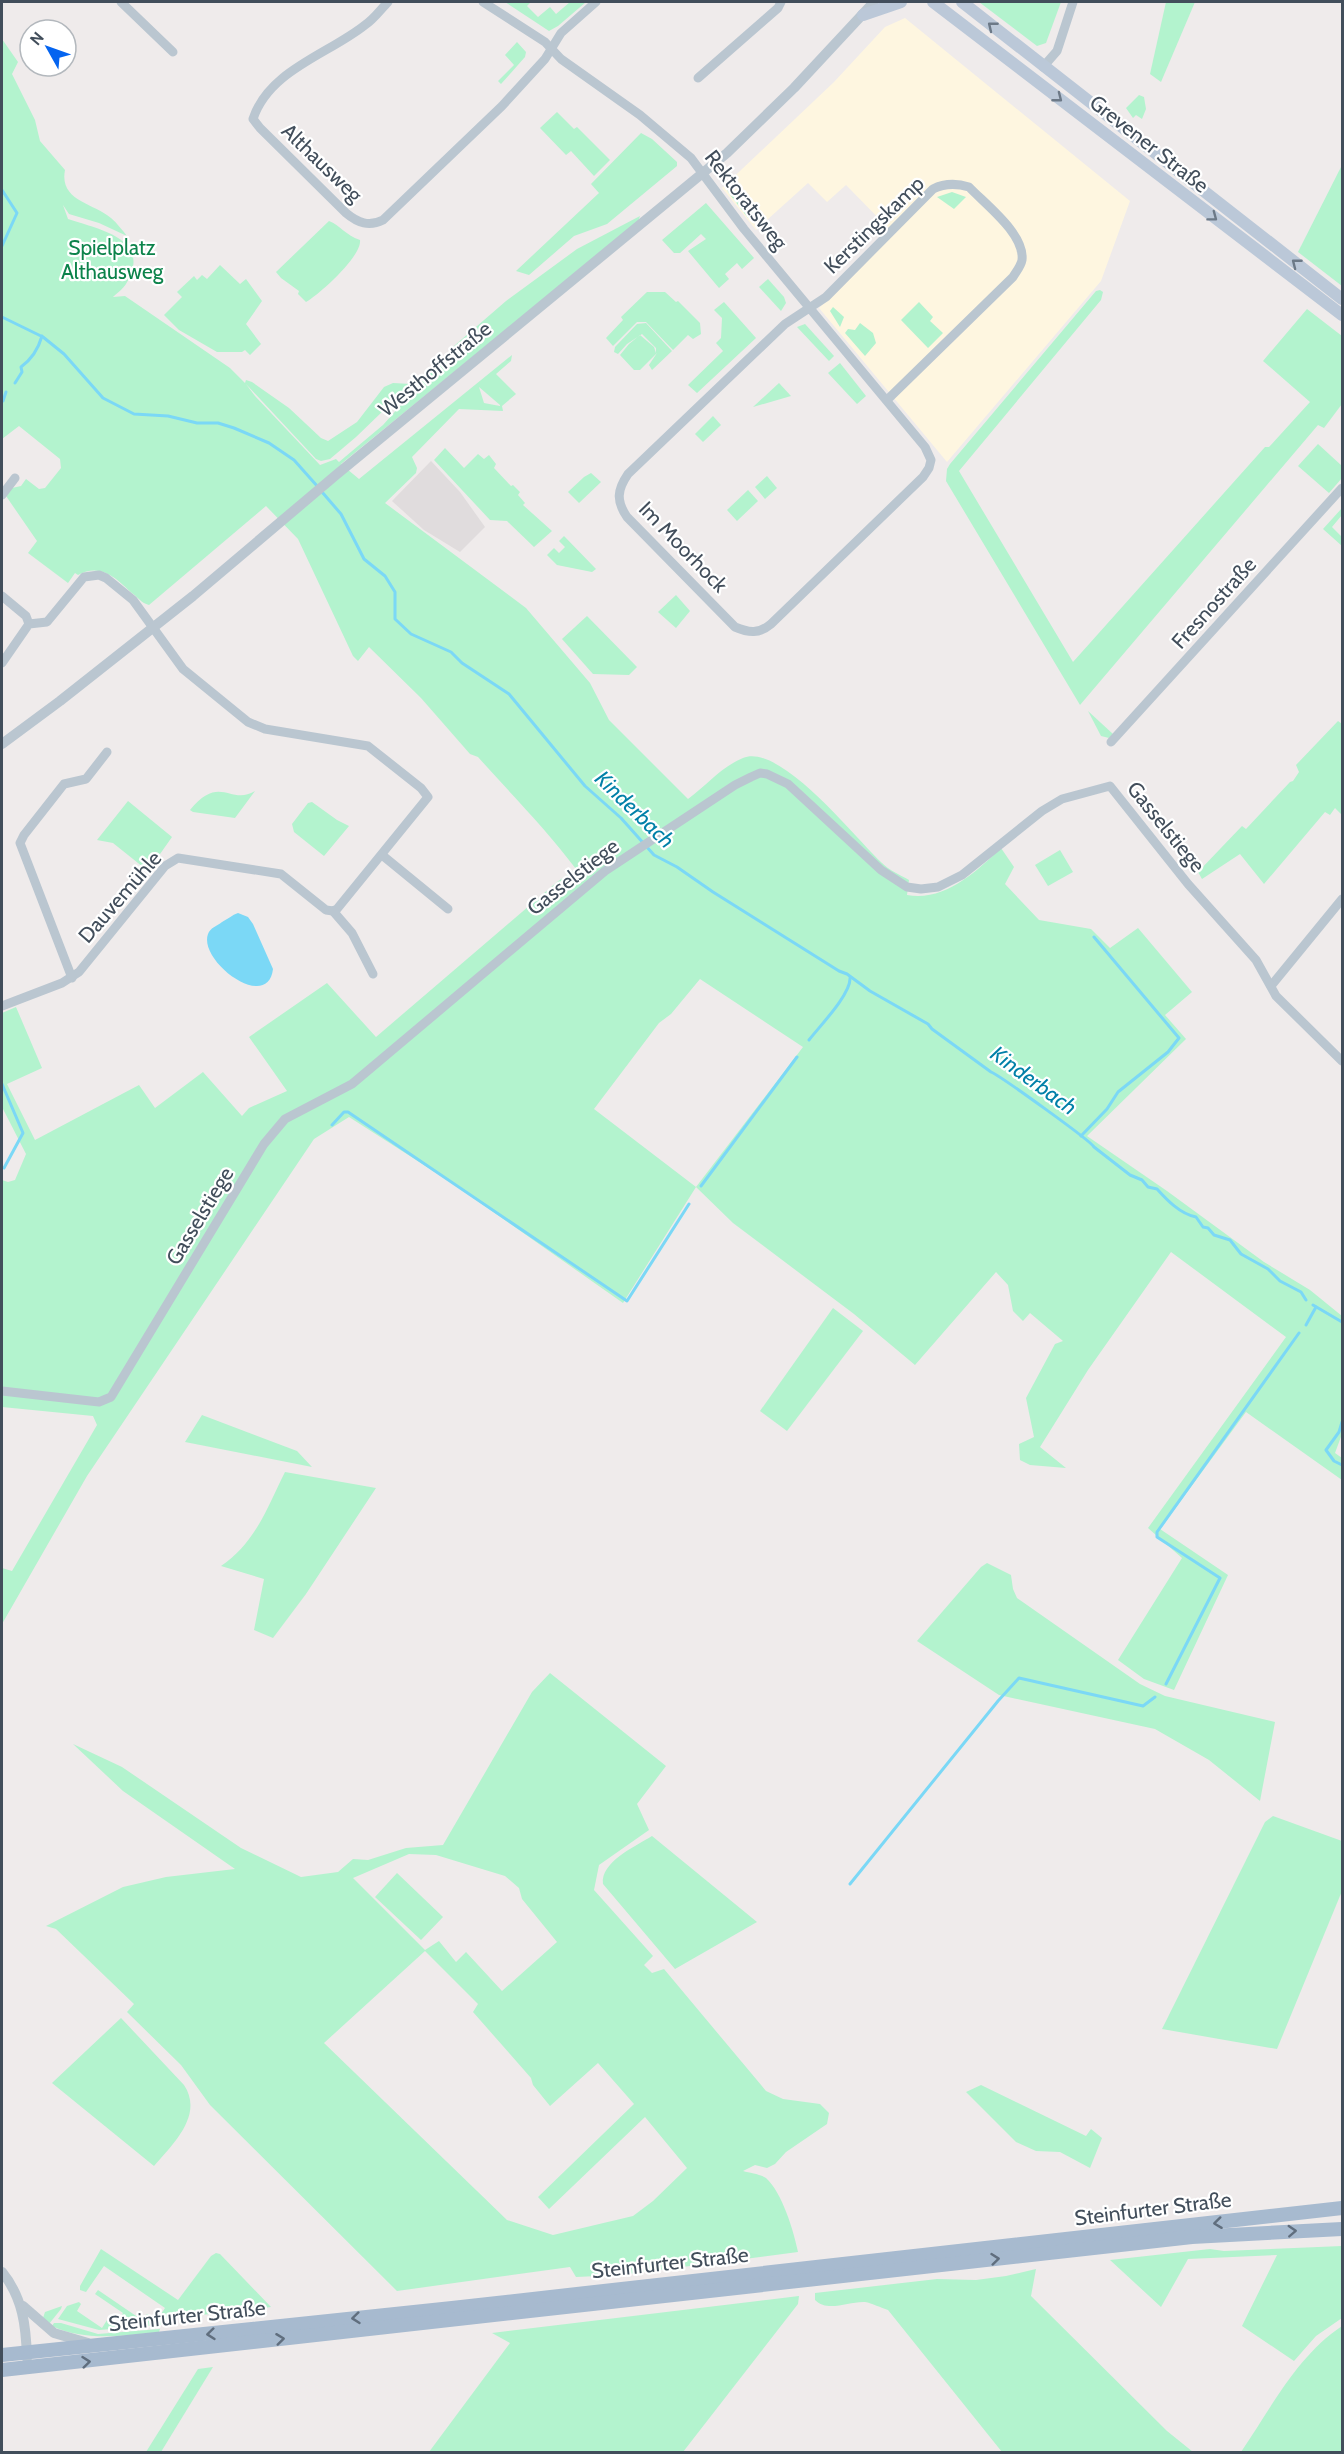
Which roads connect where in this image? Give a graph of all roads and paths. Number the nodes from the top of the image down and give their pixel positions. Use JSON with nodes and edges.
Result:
{"nodes":[{"id":1,"x":121,"y":2,"type":"edge"},
{"id":2,"x":388,"y":2,"type":"edge"},
{"id":3,"x":483,"y":2,"type":"edge"},
{"id":4,"x":596,"y":2,"type":"edge"},
{"id":5,"x":781,"y":2,"type":"edge"},
{"id":6,"x":874,"y":2,"type":"edge"},
{"id":7,"x":902,"y":2,"type":"edge"},
{"id":8,"x":932,"y":2,"type":"edge"},
{"id":9,"x":962,"y":2,"type":"edge"},
{"id":10,"x":1073,"y":2,"type":"edge"},
{"id":11,"x":863,"y":15,"type":"junction"},
{"id":12,"x":551,"y":49,"type":"junction"},
{"id":13,"x":173,"y":52,"type":"dead end"},
{"id":14,"x":1043,"y":67,"type":"junction"},
{"id":15,"x":698,"y":78,"type":"dead end"},
{"id":16,"x":703,"y":174,"type":"junction"},
{"id":17,"x":1342,"y":299,"type":"edge"},
{"id":18,"x":810,"y":308,"type":"junction"},
{"id":19,"x":1342,"y":315,"type":"edge"},
{"id":20,"x":887,"y":400,"type":"junction"},
{"id":21,"x":929,"y":468,"type":"joint"},
{"id":22,"x":15,"y":478,"type":"dead end"},
{"id":23,"x":1342,"y":488,"type":"edge"},
{"id":24,"x":2,"y":495,"type":"edge"},
{"id":25,"x":2,"y":596,"type":"edge"},
{"id":26,"x":29,"y":624,"type":"junction"},
{"id":27,"x":154,"y":627,"type":"junction"},
{"id":28,"x":2,"y":663,"type":"edge"},
{"id":29,"x":1111,"y":742,"type":"dead end"},
{"id":30,"x":2,"y":744,"type":"edge"},
{"id":31,"x":107,"y":752,"type":"dead end"},
{"id":32,"x":382,"y":855,"type":"junction"},
{"id":33,"x":1342,"y":899,"type":"edge"},
{"id":34,"x":448,"y":909,"type":"dead end"},
{"id":35,"x":333,"y":911,"type":"junction"},
{"id":36,"x":373,"y":974,"type":"dead end"},
{"id":37,"x":72,"y":978,"type":"junction"},
{"id":38,"x":1271,"y":986,"type":"junction"},
{"id":39,"x":2,"y":1006,"type":"edge"},
{"id":40,"x":1342,"y":1061,"type":"edge"},
{"id":41,"x":2,"y":1390,"type":"edge"},
{"id":42,"x":1342,"y":2208,"type":"edge"},
{"id":43,"x":1342,"y":2229,"type":"edge"},
{"id":44,"x":2,"y":2272,"type":"edge"},
{"id":45,"x":21,"y":2303,"type":"junction"},
{"id":46,"x":102,"y":2346,"type":"junction"},
{"id":47,"x":27,"y":2353,"type":"junction"},
{"id":48,"x":2,"y":2355,"type":"edge"},
{"id":49,"x":28,"y":2368,"type":"junction"},
{"id":50,"x":2,"y":2370,"type":"edge"}],
"edges":[{"from":1,"to":13,"type":"street"},
{"from":2,"to":12,"type":"street","name":"Althausweg"},
{"from":3,"to":12,"type":"street","name":"Rektoratsweg"},
{"from":4,"to":12,"type":"street"},
{"from":5,"to":15,"type":"street"},
{"from":6,"to":11,"type":"street","name":"Westhoffstraße"},
{"from":7,"to":11,"type":"main road"},
{"from":8,"to":19,"type":"main road","name":"Grevener Straße","one_way":true},
{"from":14,"to":9,"type":"main road","name":"Grevener Straße","one_way":true},
{"from":10,"to":14,"type":"street"},
{"from":11,"to":16,"type":"street","name":"Westhoffstraße"},
{"from":12,"to":16,"type":"street","name":"Rektoratsweg"},
{"from":17,"to":14,"type":"main road","name":"Grevener Straße","one_way":true},
{"from":16,"to":18,"type":"street","name":"Rektoratsweg"},
{"from":16,"to":27,"type":"street","name":"Westhoffstraße"},
{"from":18,"to":20,"type":"street","name":"Rektoratsweg"},
{"from":18,"to":20,"type":"street","name":"Kerstingskamp"},
{"from":18,"to":21,"type":"street","name":"Im Moorhock"},
{"from":20,"to":21,"type":"street","name":"Rektoratsweg"},
{"from":22,"to":24,"type":"street"},
{"from":23,"to":29,"type":"street","name":"Fresnostraße"},
{"from":25,"to":26,"type":"street"},
{"from":26,"to":27,"type":"street"},
{"from":26,"to":28,"type":"street"},
{"from":27,"to":30,"type":"street","name":"Westhoffstraße"},
{"from":27,"to":32,"type":"street"},
{"from":31,"to":37,"type":"street","name":"Dauvemühle"},
{"from":32,"to":34,"type":"street"},
{"from":32,"to":35,"type":"street"},
{"from":33,"to":38,"type":"street"},
{"from":35,"to":36,"type":"street","name":"Dauvemühle"},
{"from":35,"to":37,"type":"street","name":"Dauvemühle"},
{"from":37,"to":39,"type":"street","name":"Dauvemühle"},
{"from":38,"to":40,"type":"street","name":"Gasselstiege"},
{"from":38,"to":41,"type":"street","name":"Gasselstiege"},
{"from":42,"to":46,"type":"main road","name":"Steinfurter Straße","one_way":true},
{"from":49,"to":43,"type":"main road","name":"Steinfurter Straße","one_way":true},
{"from":44,"to":45,"type":"street"},
{"from":45,"to":46,"type":"street"},
{"from":45,"to":47,"type":"street"},
{"from":46,"to":47,"type":"main road","name":"Steinfurter Straße"},
{"from":47,"to":48,"type":"main road","name":"Steinfurter Straße"},
{"from":47,"to":49,"type":"street"},
{"from":49,"to":50,"type":"main road","name":"Steinfurter Straße"}]}
